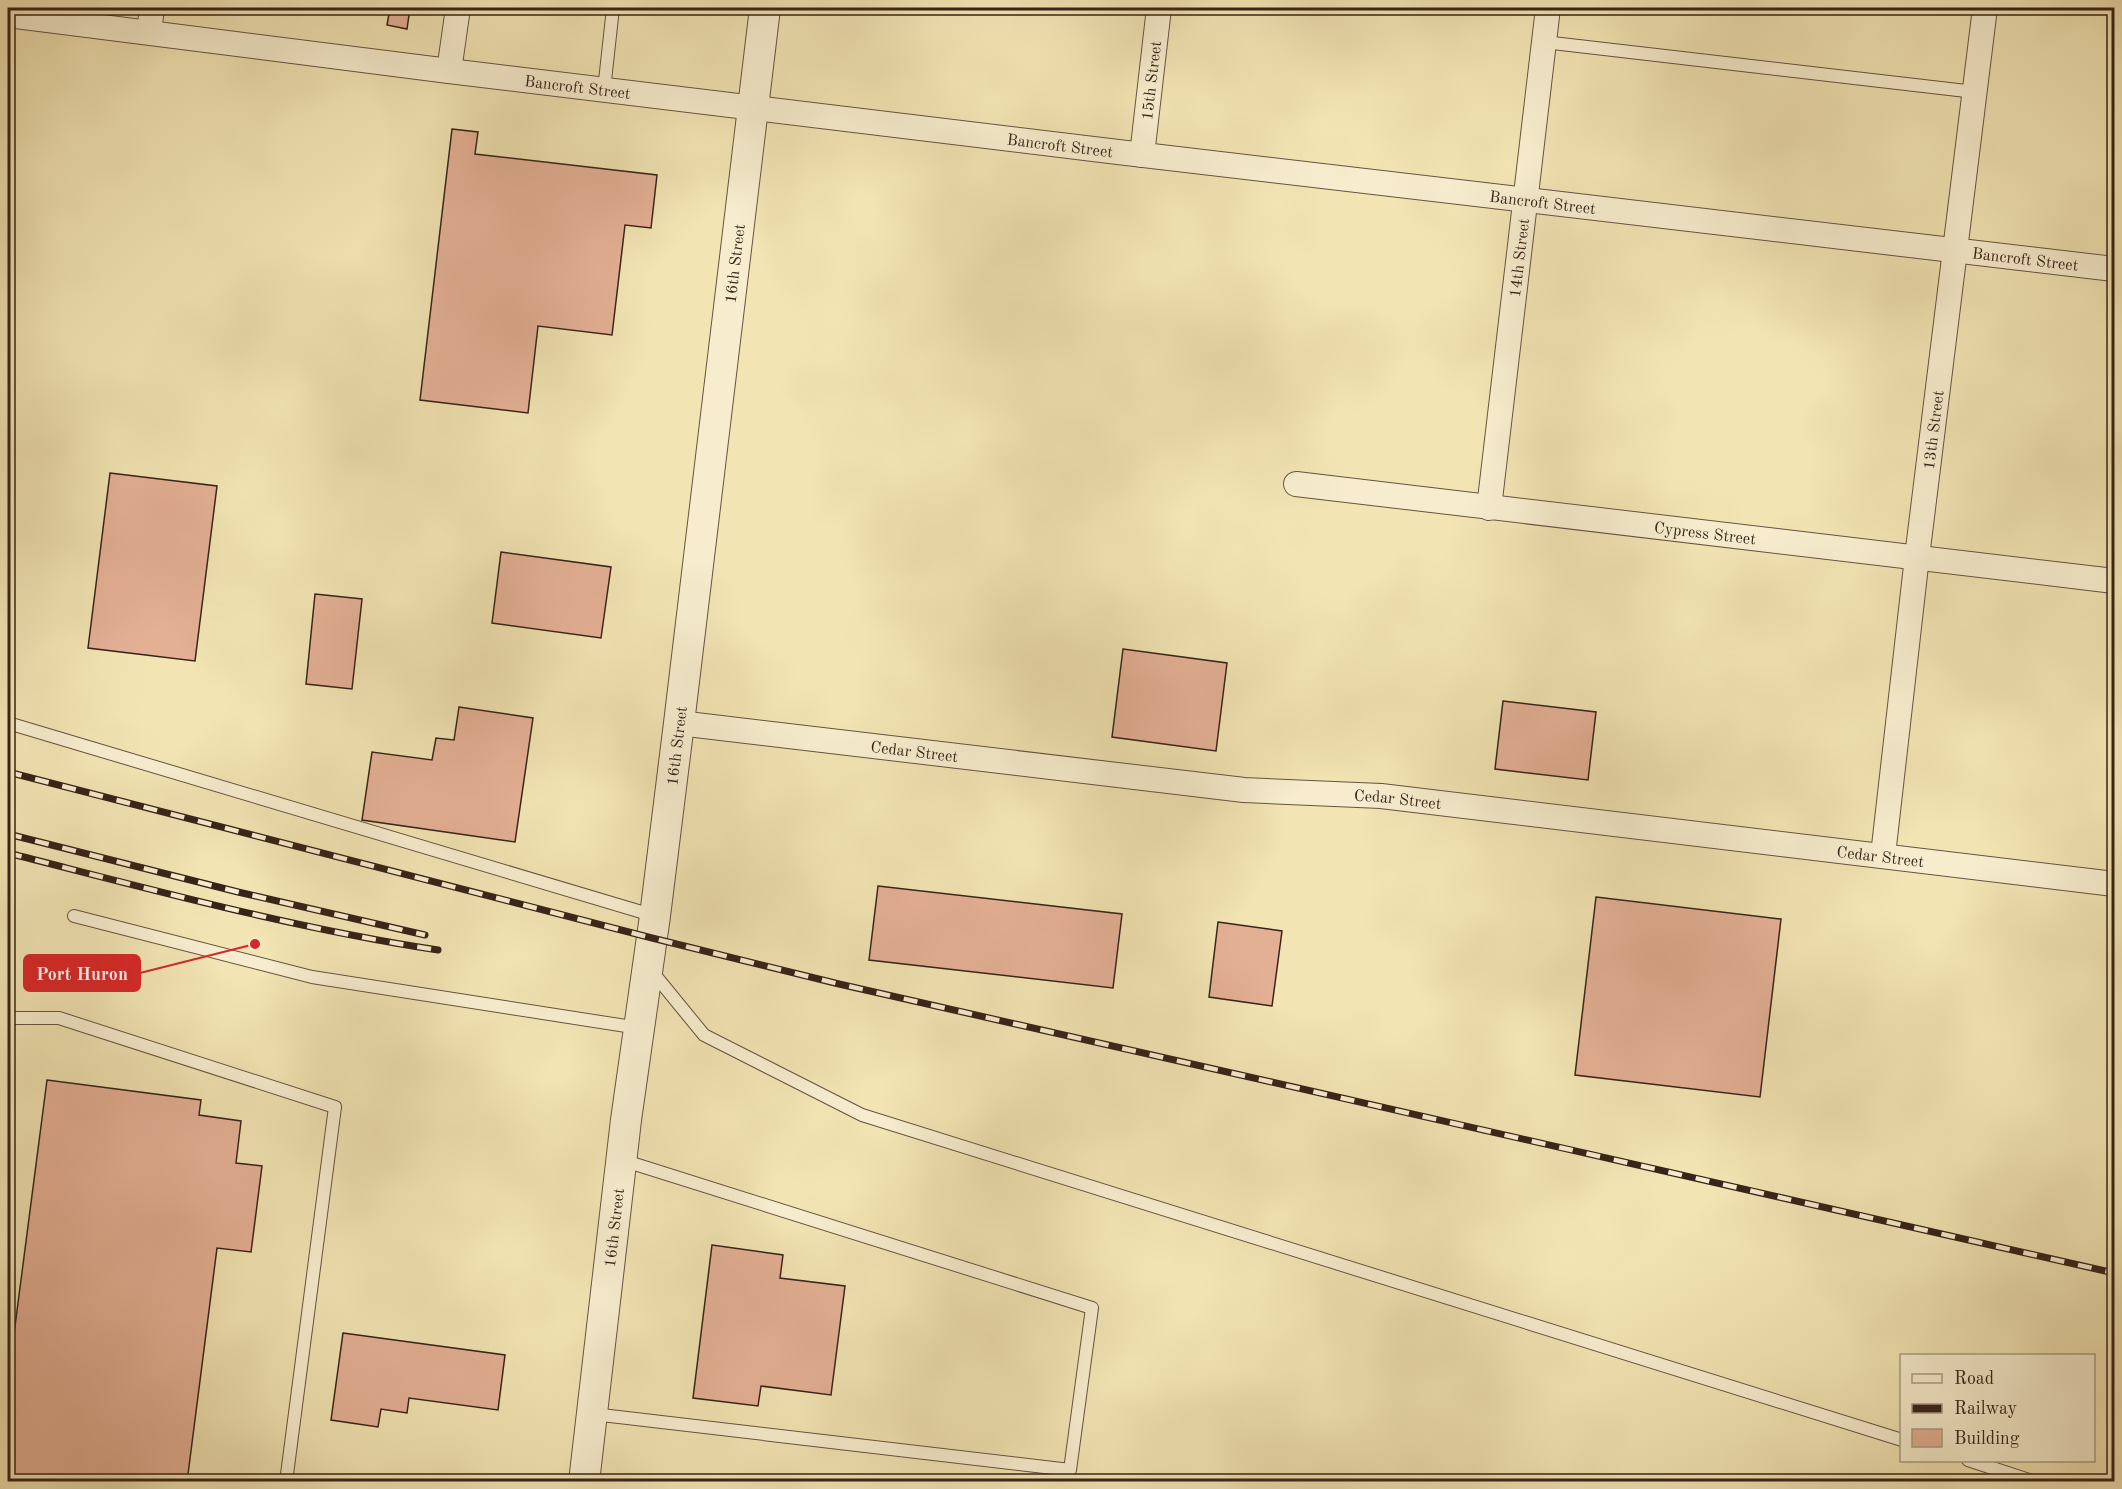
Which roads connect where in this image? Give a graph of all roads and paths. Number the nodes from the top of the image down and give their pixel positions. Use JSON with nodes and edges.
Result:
{"nodes":[{"id":1,"x":152,"y":8,"type":"edge"},
{"id":2,"x":458,"y":8,"type":"edge"},
{"id":3,"x":613,"y":8,"type":"edge"},
{"id":4,"x":765,"y":8,"type":"edge"},
{"id":5,"x":1159,"y":8,"type":"edge"},
{"id":6,"x":1548,"y":8,"type":"edge"},
{"id":7,"x":1985,"y":8,"type":"edge"},
{"id":8,"x":8,"y":15,"type":"edge"},
{"id":9,"x":148,"y":32,"type":"junction"},
{"id":10,"x":1544,"y":42,"type":"junction"},
{"id":11,"x":449,"y":71,"type":"junction"},
{"id":12,"x":604,"y":90,"type":"junction"},
{"id":13,"x":1975,"y":92,"type":"junction"},
{"id":14,"x":753,"y":107,"type":"junction"},
{"id":15,"x":1142,"y":155,"type":"junction"},
{"id":16,"x":1527,"y":199,"type":"junction"},
{"id":17,"x":1956,"y":250,"type":"junction"},
{"id":18,"x":2115,"y":269,"type":"edge"},
{"id":19,"x":1296,"y":484,"type":"dead end"},
{"id":20,"x":1489,"y":508,"type":"junction"},
{"id":21,"x":1917,"y":557,"type":"junction"},
{"id":22,"x":2115,"y":581,"type":"edge"},
{"id":23,"x":8,"y":723,"type":"edge"},
{"id":24,"x":679,"y":723,"type":"junction"},
{"id":25,"x":1883,"y":855,"type":"junction"},
{"id":26,"x":2115,"y":884,"type":"edge"},
{"id":27,"x":74,"y":916,"type":"dead end"},
{"id":28,"x":655,"y":916,"type":"junction"},
{"id":29,"x":648,"y":965,"type":"junction"},
{"id":30,"x":8,"y":1018,"type":"edge"},
{"id":31,"x":639,"y":1028,"type":"junction"},
{"id":32,"x":621,"y":1160,"type":"junction"},
{"id":33,"x":591,"y":1414,"type":"junction"},
{"id":34,"x":1900,"y":1439,"type":"edge"},
{"id":35,"x":1971,"y":1462,"type":"edge"},
{"id":36,"x":286,"y":1482,"type":"edge"},
{"id":37,"x":584,"y":1482,"type":"edge"},
{"id":38,"x":2036,"y":1482,"type":"edge"}],
"edges":[{"from":1,"to":9,"type":"street"},
{"from":2,"to":11,"type":"street"},
{"from":3,"to":12,"type":"lane"},
{"from":4,"to":14,"type":"street","name":"16th Street"},
{"from":5,"to":15,"type":"street","name":"15th Street"},
{"from":6,"to":10,"type":"street","name":"14th Street"},
{"from":7,"to":13,"type":"street","name":"13th Street"},
{"from":8,"to":9,"type":"street","name":"Bancroft Street"},
{"from":9,"to":11,"type":"street","name":"Bancroft Street"},
{"from":10,"to":13,"type":"lane"},
{"from":10,"to":16,"type":"street","name":"14th Street"},
{"from":11,"to":12,"type":"street","name":"Bancroft Street"},
{"from":12,"to":14,"type":"street","name":"Bancroft Street"},
{"from":13,"to":17,"type":"street","name":"13th Street"},
{"from":14,"to":15,"type":"street","name":"Bancroft Street"},
{"from":14,"to":24,"type":"street","name":"16th Street"},
{"from":15,"to":16,"type":"street","name":"Bancroft Street"},
{"from":16,"to":17,"type":"street","name":"Bancroft Street"},
{"from":16,"to":20,"type":"street","name":"14th Street"},
{"from":17,"to":18,"type":"street","name":"Bancroft Street"},
{"from":17,"to":21,"type":"street","name":"13th Street"},
{"from":19,"to":20,"type":"street","name":"Cypress Street"},
{"from":20,"to":21,"type":"street","name":"Cypress Street"},
{"from":21,"to":22,"type":"street","name":"Cypress Street"},
{"from":21,"to":25,"type":"street","name":"13th Street"},
{"from":23,"to":28,"type":"lane"},
{"from":24,"to":25,"type":"street","name":"Cedar Street"},
{"from":24,"to":28,"type":"street","name":"16th Street"},
{"from":25,"to":26,"type":"street","name":"Cedar Street"},
{"from":27,"to":31,"type":"lane"},
{"from":28,"to":29,"type":"street","name":"16th Street"},
{"from":29,"to":31,"type":"street","name":"16th Street"},
{"from":29,"to":34,"type":"lane"},
{"from":30,"to":36,"type":"lane"},
{"from":31,"to":32,"type":"street","name":"16th Street"},
{"from":32,"to":33,"type":"street","name":"16th Street"},
{"from":32,"to":33,"type":"lane"},
{"from":33,"to":37,"type":"street","name":"16th Street"},
{"from":35,"to":38,"type":"lane"}]}
